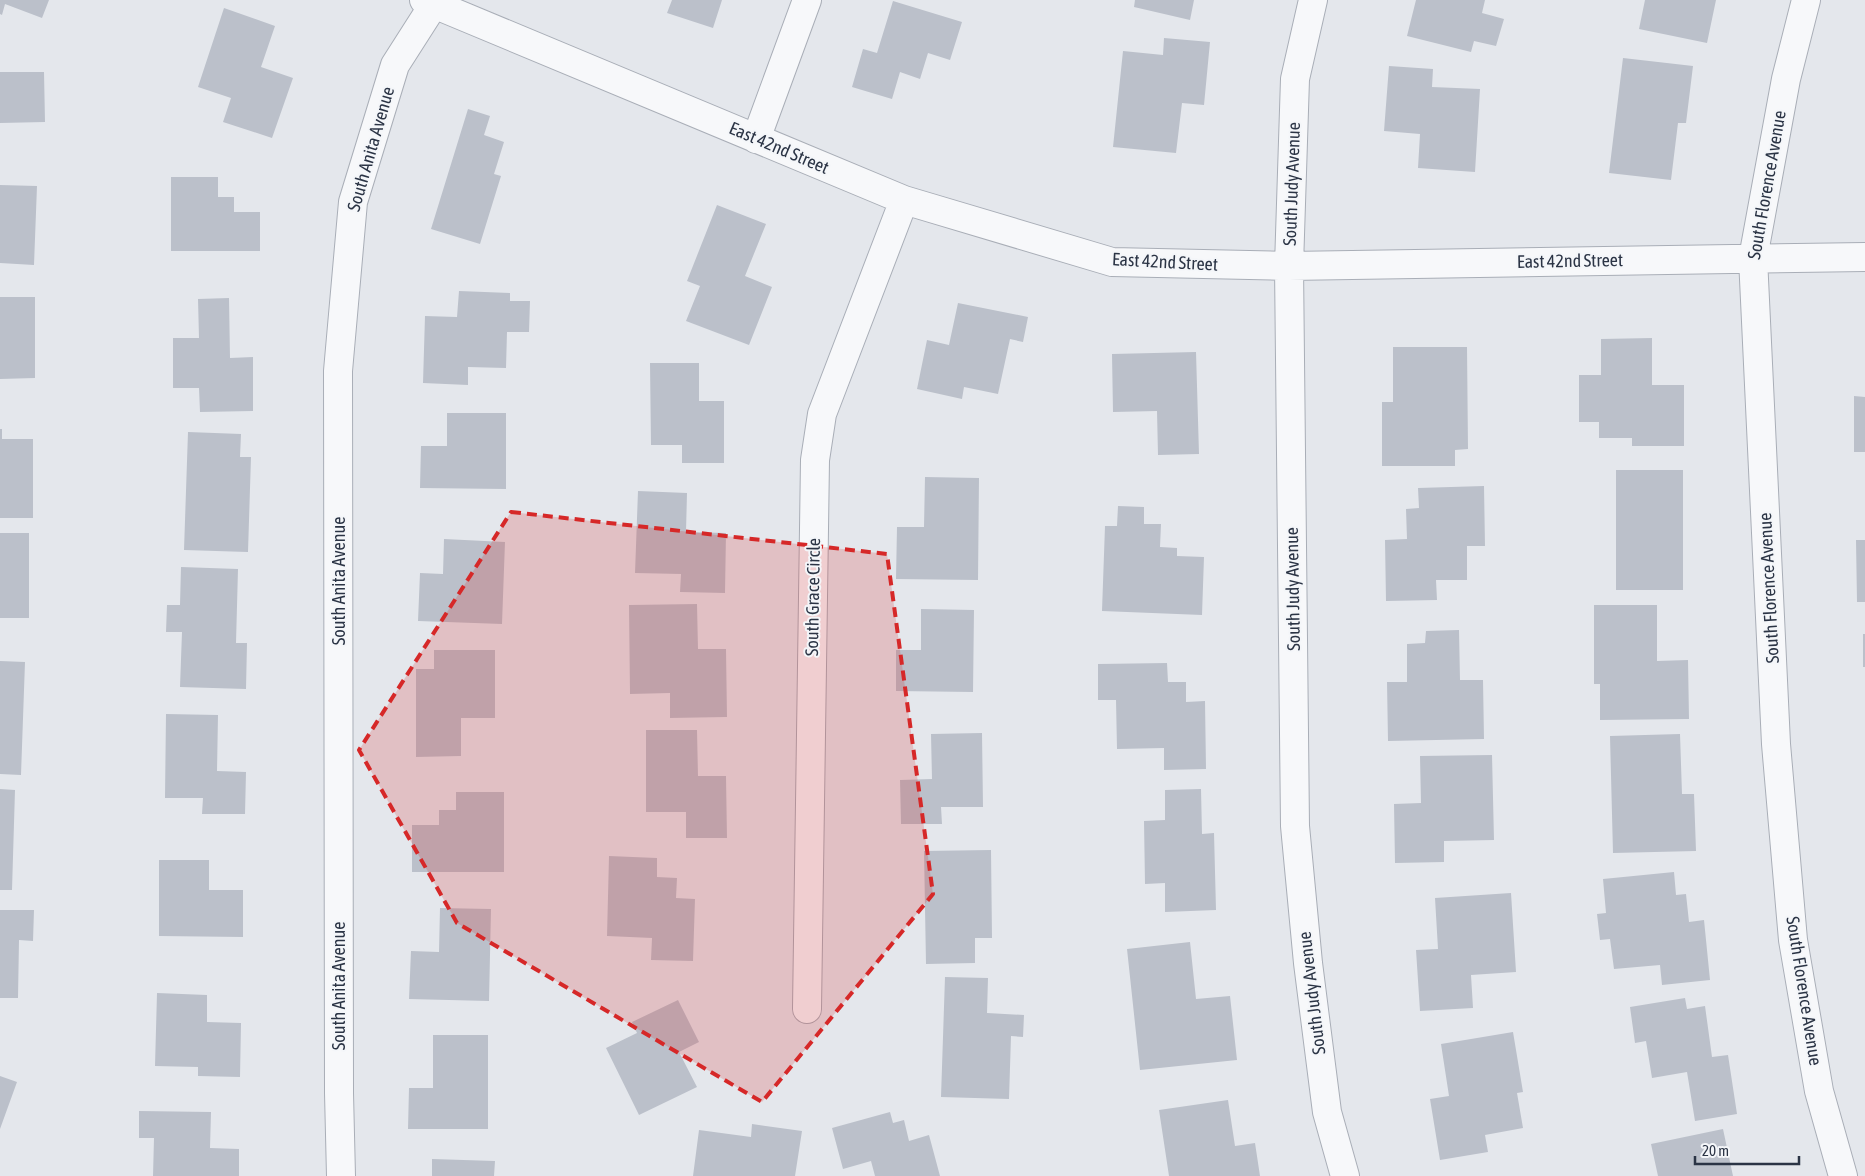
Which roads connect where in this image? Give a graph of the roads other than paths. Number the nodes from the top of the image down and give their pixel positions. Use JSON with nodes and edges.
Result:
{"nodes":[{"id":1,"x":806,"y":0,"type":"edge"},
{"id":2,"x":1313,"y":0,"type":"edge"},
{"id":3,"x":1806,"y":0,"type":"edge"},
{"id":4,"x":429,"y":2,"type":"edge"},
{"id":5,"x":756,"y":139,"type":"junction"},
{"id":6,"x":904,"y":200,"type":"junction"},
{"id":7,"x":1865,"y":257,"type":"edge"},
{"id":8,"x":1753,"y":258,"type":"junction"},
{"id":9,"x":1290,"y":266,"type":"junction"},
{"id":10,"x":807,"y":1009,"type":"dead end"},
{"id":11,"x":341,"y":1176,"type":"edge"},
{"id":12,"x":1345,"y":1176,"type":"edge"},
{"id":13,"x":1843,"y":1176,"type":"edge"}],
"edges":[{"from":1,"to":5,"type":"street"},
{"from":2,"to":9,"type":"street","name":"South Judy Avenue"},
{"from":3,"to":8,"type":"street","name":"South Florence Avenue"},
{"from":4,"to":5,"type":"street","name":"East 42nd Street"},
{"from":4,"to":11,"type":"street","name":"South Anita Avenue"},
{"from":5,"to":6,"type":"street","name":"East 42nd Street"},
{"from":6,"to":9,"type":"street","name":"East 42nd Street"},
{"from":6,"to":10,"type":"street","name":"South Grace Circle"},
{"from":7,"to":8,"type":"street","name":"East 42nd Street"},
{"from":8,"to":9,"type":"street","name":"East 42nd Street"},
{"from":8,"to":13,"type":"street","name":"South Florence Avenue"},
{"from":9,"to":12,"type":"street","name":"South Judy Avenue"}]}
